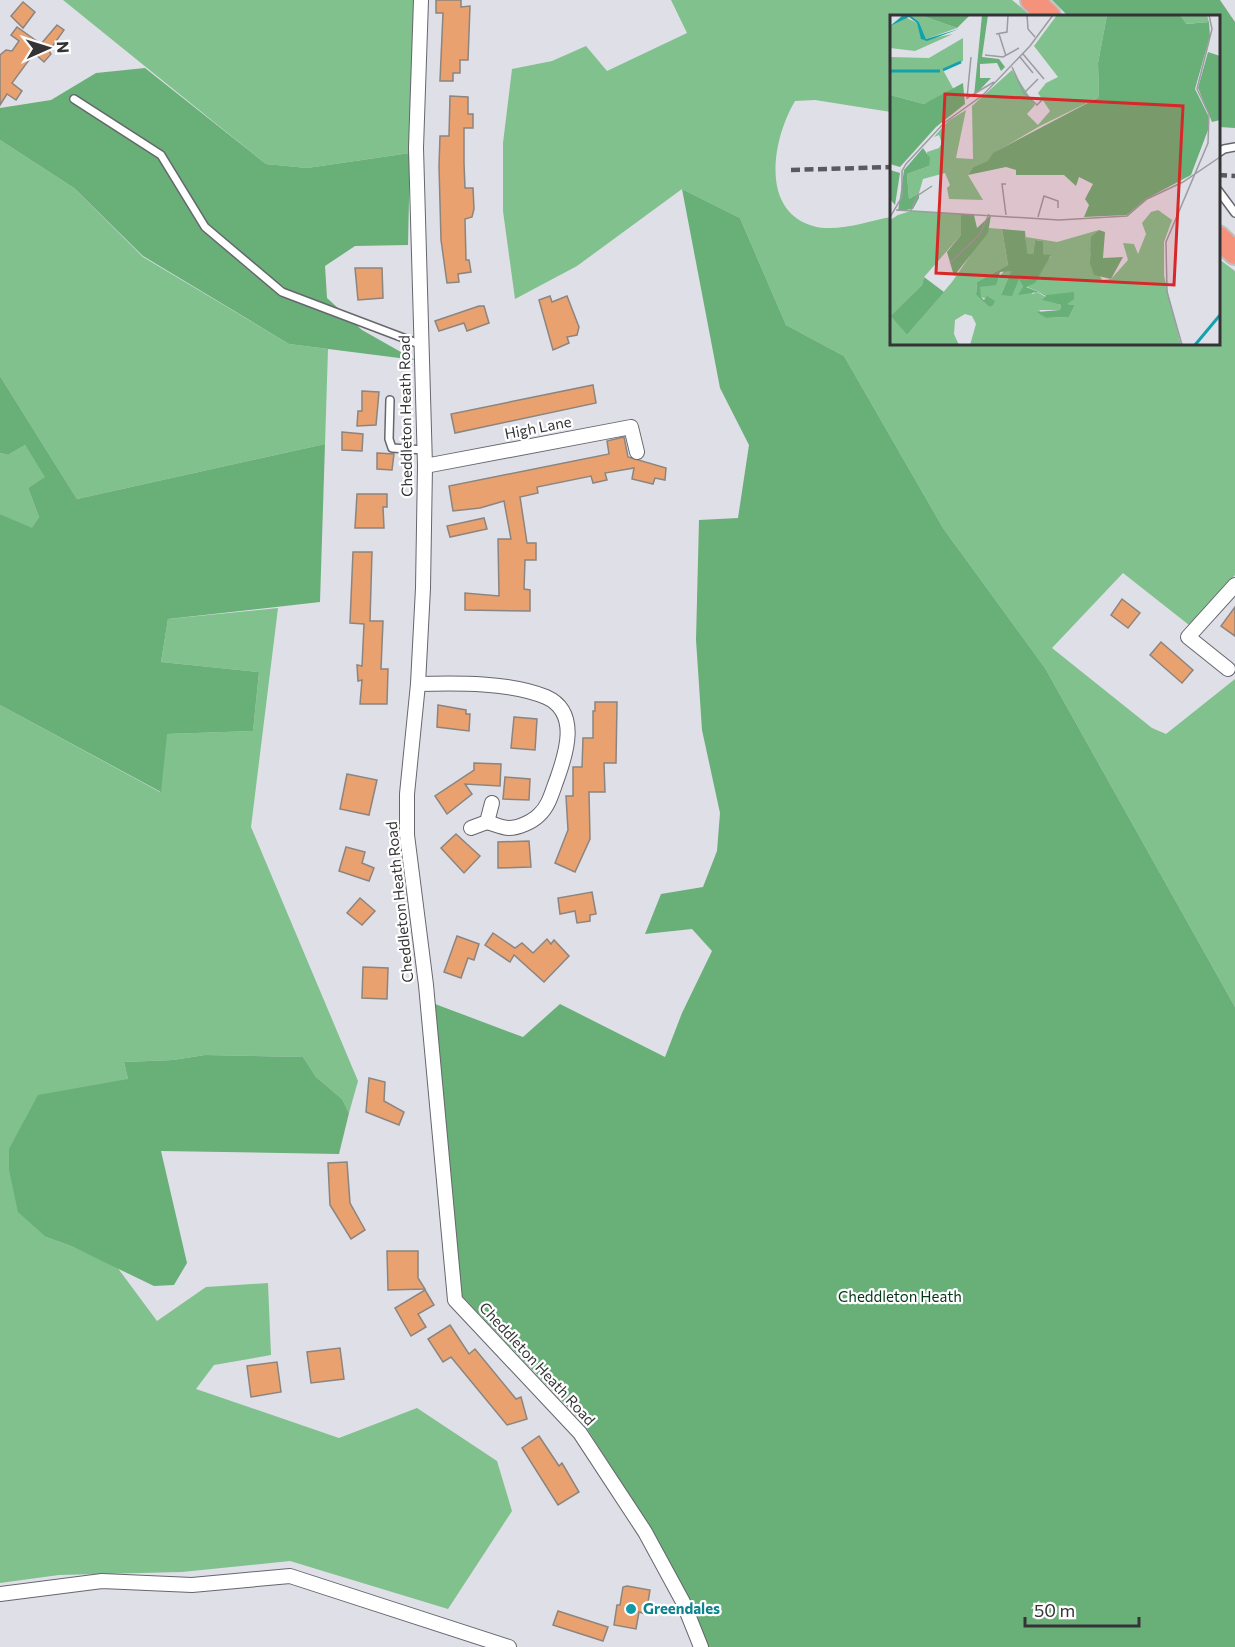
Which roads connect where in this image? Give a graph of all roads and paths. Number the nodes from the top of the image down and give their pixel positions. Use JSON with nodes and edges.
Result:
{"nodes":[{"id":1,"x":421,"y":0,"type":"edge"},
{"id":2,"x":1032,"y":0,"type":"edge"},
{"id":3,"x":1048,"y":15,"type":"edge"},
{"id":4,"x":74,"y":99,"type":"dead end"},
{"id":5,"x":1235,"y":147,"type":"edge"},
{"id":6,"x":1220,"y":152,"type":"edge"},
{"id":7,"x":1220,"y":193,"type":"edge"},
{"id":8,"x":1235,"y":213,"type":"edge"},
{"id":9,"x":1220,"y":239,"type":"edge"},
{"id":10,"x":1235,"y":253,"type":"edge"},
{"id":11,"x":422,"y":345,"type":"junction"},
{"id":12,"x":390,"y":400,"type":"dead end"},
{"id":13,"x":425,"y":450,"type":"junction"},
{"id":14,"x":637,"y":452,"type":"dead end"},
{"id":15,"x":425,"y":466,"type":"junction"},
{"id":16,"x":1235,"y":585,"type":"edge"},
{"id":17,"x":1228,"y":669,"type":"dead end"},
{"id":18,"x":418,"y":684,"type":"junction"},
{"id":19,"x":492,"y":803,"type":"dead end"},
{"id":20,"x":487,"y":822,"type":"junction"},
{"id":21,"x":471,"y":828,"type":"dead end"},
{"id":22,"x":0,"y":1594,"type":"edge"},
{"id":23,"x":509,"y":1647,"type":"edge"},
{"id":24,"x":701,"y":1647,"type":"edge"}],
"edges":[{"from":1,"to":11,"type":"street","name":"Cheddleton Heath Road"},
{"from":2,"to":3,"type":"highway"},
{"from":4,"to":11,"type":"lane"},
{"from":5,"to":6,"type":"lane"},
{"from":7,"to":8,"type":"lane"},
{"from":9,"to":10,"type":"highway"},
{"from":11,"to":13,"type":"street","name":"Cheddleton Heath Road"},
{"from":12,"to":13,"type":"lane"},
{"from":13,"to":15,"type":"street","name":"Cheddleton Heath Road"},
{"from":14,"to":15,"type":"street","name":"High Lane"},
{"from":15,"to":18,"type":"street","name":"Cheddleton Heath Road"},
{"from":16,"to":17,"type":"street"},
{"from":18,"to":20,"type":"street"},
{"from":18,"to":24,"type":"street","name":"Cheddleton Heath Road"},
{"from":19,"to":20,"type":"street"},
{"from":20,"to":21,"type":"street"},
{"from":22,"to":23,"type":"street"}]}
